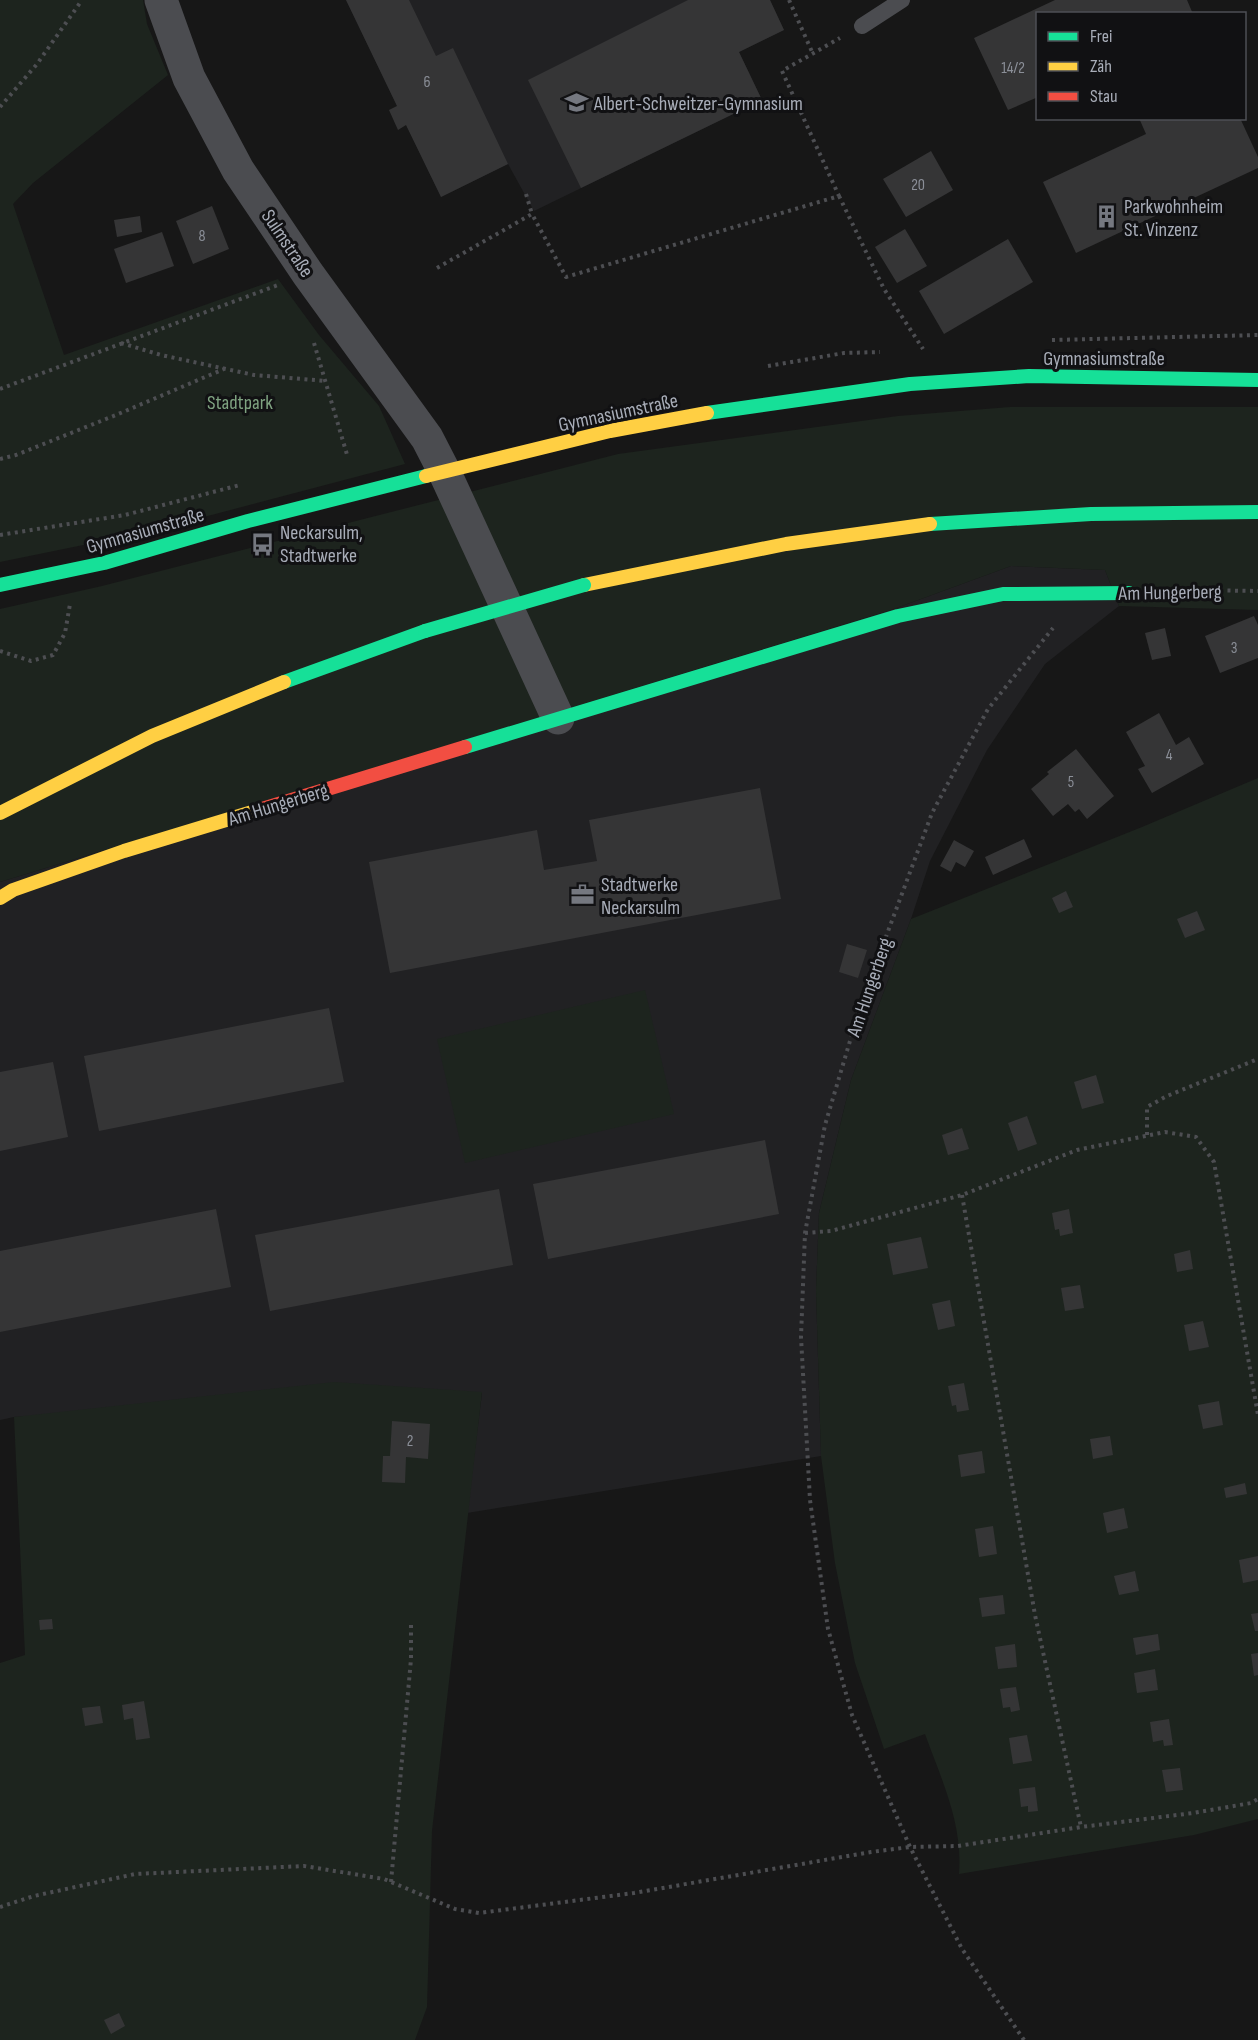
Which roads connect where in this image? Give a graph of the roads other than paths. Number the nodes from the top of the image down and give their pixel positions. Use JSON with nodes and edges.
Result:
{"nodes":[{"id":1,"x":161,"y":0,"type":"edge"},
{"id":2,"x":902,"y":0,"type":"edge"},
{"id":3,"x":862,"y":26,"type":"road end"},
{"id":4,"x":1258,"y":380,"type":"edge"},
{"id":5,"x":444,"y":471,"type":"junction"},
{"id":6,"x":1258,"y":512,"type":"edge"},
{"id":7,"x":0,"y":585,"type":"edge"},
{"id":8,"x":1129,"y":593,"type":"road end"},
{"id":9,"x":558,"y":718,"type":"junction"},
{"id":10,"x":0,"y":813,"type":"edge"},
{"id":11,"x":0,"y":898,"type":"edge"}],
"edges":[{"from":1,"to":5,"type":"street","name":"Sulmstraße"},
{"from":2,"to":3,"type":"lane"},
{"from":4,"to":5,"type":"main road","name":"Gymnasiumstraße"},
{"from":5,"to":7,"type":"main road","name":"Gymnasiumstraße"},
{"from":5,"to":9,"type":"street"},
{"from":6,"to":10,"type":"main road","bridge":true},
{"from":8,"to":9,"type":"main road","name":"Am Hungerberg"},
{"from":9,"to":11,"type":"main road","name":"Am Hungerberg"}]}
